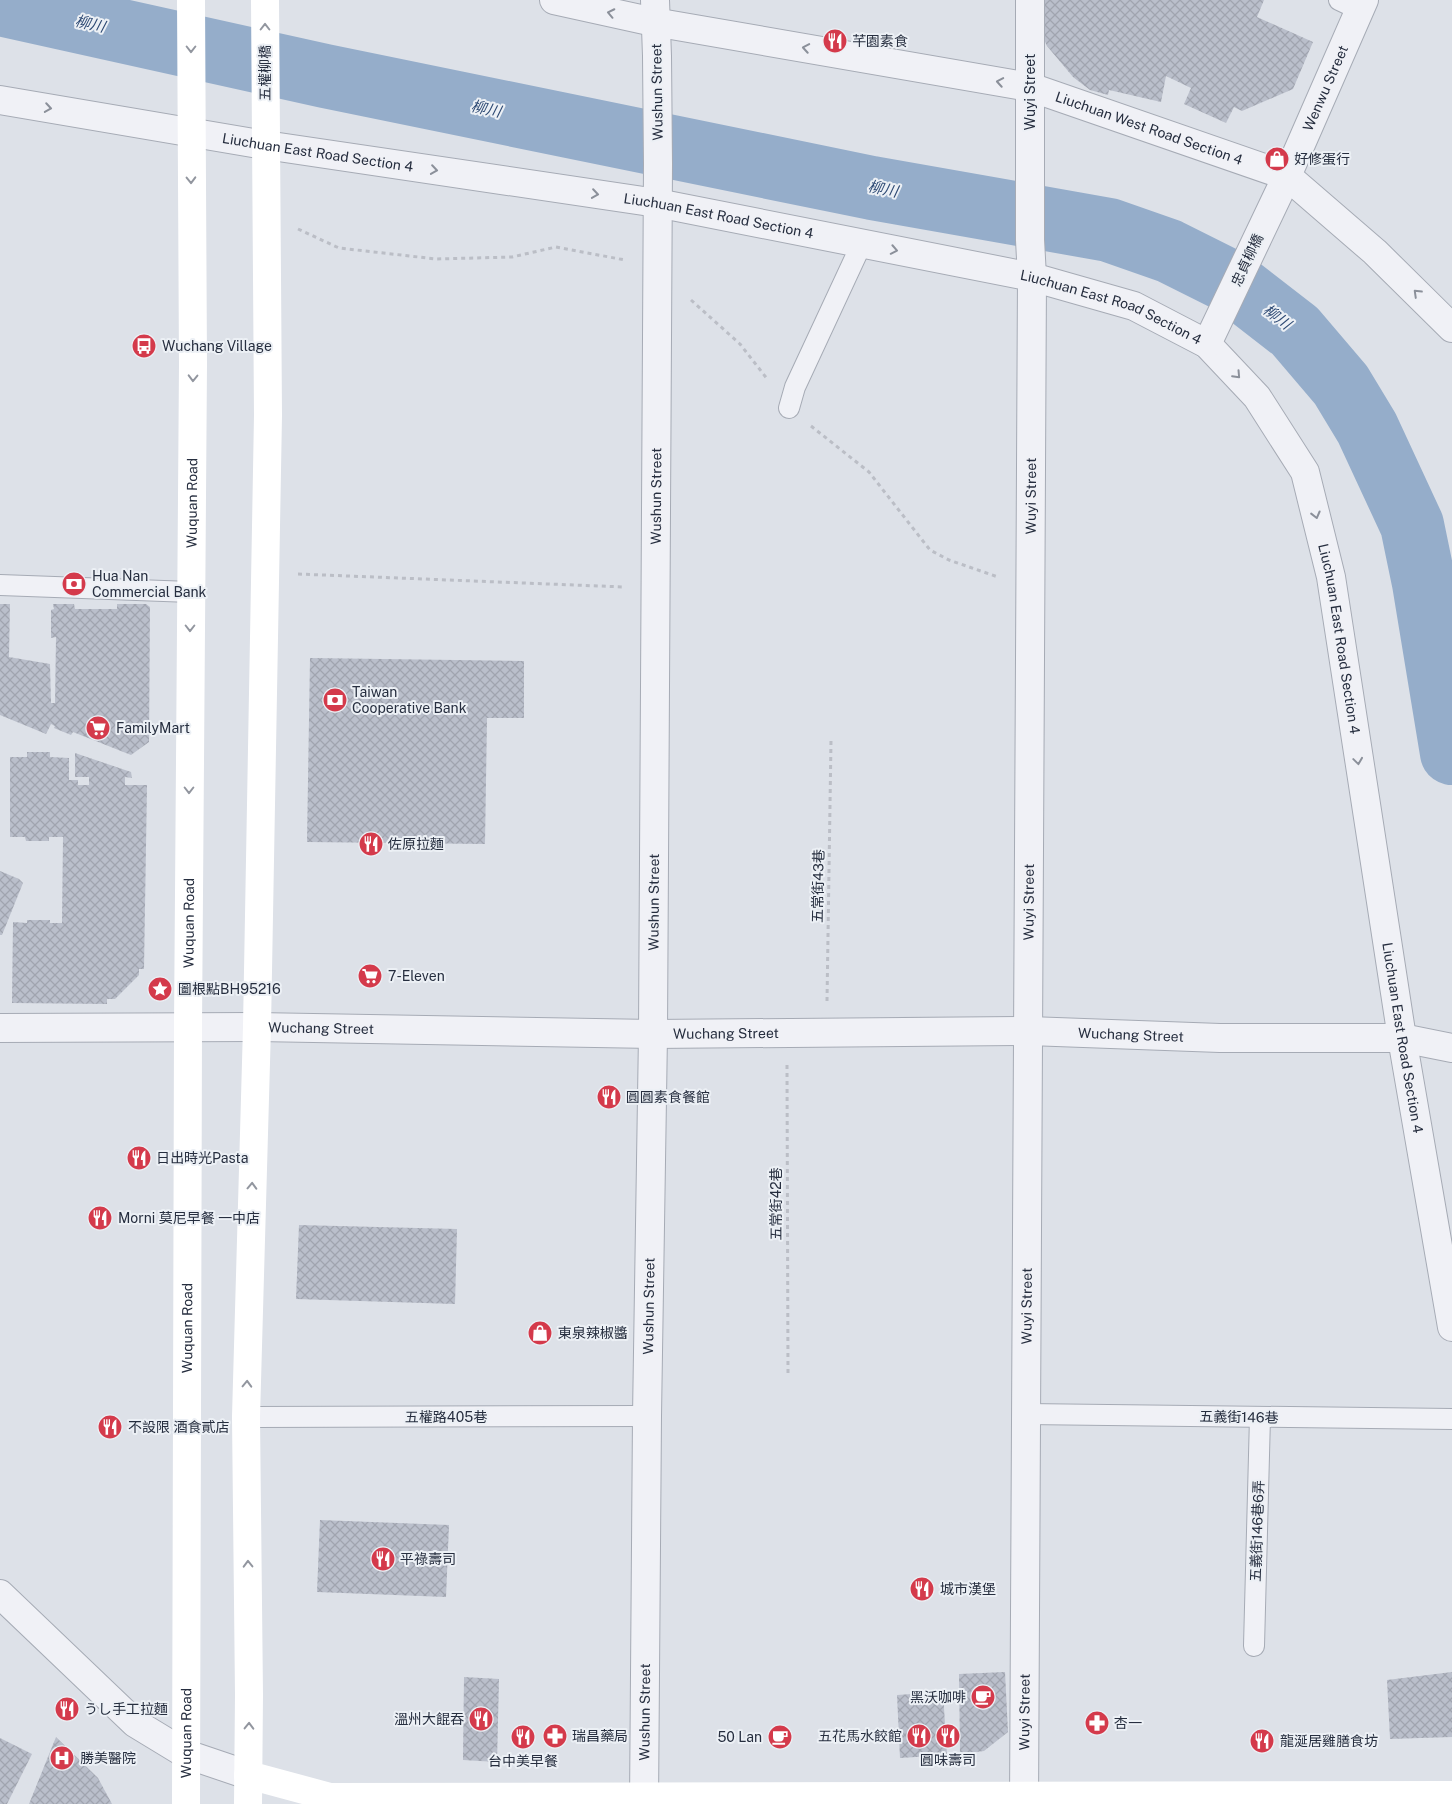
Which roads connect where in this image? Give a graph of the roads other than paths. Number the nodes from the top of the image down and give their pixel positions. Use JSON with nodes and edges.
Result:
{"nodes":[{"id":1,"x":191,"y":0,"type":"edge"},
{"id":2,"x":265,"y":0,"type":"edge"},
{"id":3,"x":554,"y":0,"type":"edge"},
{"id":4,"x":1030,"y":0,"type":"edge"},
{"id":5,"x":1354,"y":3,"type":"edge"},
{"id":6,"x":654,"y":11,"type":"edge"},
{"id":7,"x":1030,"y":96,"type":"junction"},
{"id":8,"x":0,"y":100,"type":"edge"},
{"id":9,"x":190,"y":131,"type":"junction"},
{"id":10,"x":265,"y":145,"type":"junction"},
{"id":11,"x":1287,"y":176,"type":"junction"},
{"id":12,"x":657,"y":203,"type":"junction"},
{"id":13,"x":862,"y":243,"type":"junction"},
{"id":14,"x":1032,"y":277,"type":"junction"},
{"id":15,"x":1452,"y":328,"type":"edge"},
{"id":16,"x":1207,"y":344,"type":"junction"},
{"id":17,"x":789,"y":408,"type":"dead end"},
{"id":18,"x":0,"y":585,"type":"edge"},
{"id":19,"x":191,"y":592,"type":"junction"},
{"id":20,"x":188,"y":1026,"type":"junction"},
{"id":21,"x":257,"y":1027,"type":"junction"},
{"id":22,"x":0,"y":1028,"type":"edge"},
{"id":23,"x":1029,"y":1031,"type":"junction"},
{"id":24,"x":653,"y":1034,"type":"junction"},
{"id":25,"x":1402,"y":1038,"type":"junction"},
{"id":26,"x":1452,"y":1048,"type":"edge"},
{"id":27,"x":1452,"y":1327,"type":"edge"},
{"id":28,"x":1026,"y":1414,"type":"junction"},
{"id":29,"x":647,"y":1416,"type":"junction"},
{"id":30,"x":246,"y":1417,"type":"junction"},
{"id":31,"x":1260,"y":1417,"type":"junction"},
{"id":32,"x":1452,"y":1419,"type":"edge"},
{"id":33,"x":0,"y":1594,"type":"edge"},
{"id":34,"x":1254,"y":1646,"type":"dead end"},
{"id":35,"x":186,"y":1754,"type":"junction"},
{"id":36,"x":248,"y":1775,"type":"junction"},
{"id":37,"x":1452,"y":1795,"type":"edge"},
{"id":38,"x":644,"y":1800,"type":"edge"},
{"id":39,"x":1024,"y":1800,"type":"edge"},
{"id":40,"x":186,"y":1804,"type":"edge"},
{"id":41,"x":248,"y":1804,"type":"edge"}],
"edges":[{"from":1,"to":9,"type":"main road","one_way":true},
{"from":10,"to":2,"type":"main road","name":"五權柳橋","one_way":true},
{"from":6,"to":3,"type":"street","name":"Liuchuan West Road Section 4","one_way":true},
{"from":4,"to":7,"type":"street","name":"Wuyi Street"},
{"from":5,"to":11,"type":"street","name":"Wenwu Street"},
{"from":7,"to":6,"type":"street","name":"Liuchuan West Road Section 4","one_way":true},
{"from":6,"to":12,"type":"street","name":"Wushun Street"},
{"from":7,"to":11,"type":"street","name":"Liuchuan West Road Section 4"},
{"from":7,"to":14,"type":"street","name":"Wuyi Street"},
{"from":8,"to":9,"type":"street","name":"Liuchuan East Road Section 4","one_way":true},
{"from":9,"to":10,"type":"street","name":"Liuchuan East Road Section 4"},
{"from":9,"to":19,"type":"main road","name":"Wuquan Road","one_way":true},
{"from":10,"to":12,"type":"street","name":"Liuchuan East Road Section 4","one_way":true},
{"from":10,"to":21,"type":"main road"},
{"from":15,"to":11,"type":"street","name":"Liuchuan West Road Section 4","one_way":true},
{"from":11,"to":16,"type":"street","name":"忠貞柳橋"},
{"from":12,"to":13,"type":"street","name":"Liuchuan East Road Section 4"},
{"from":12,"to":24,"type":"street","name":"Wushun Street"},
{"from":13,"to":14,"type":"street","name":"Liuchuan East Road Section 4","one_way":true},
{"from":13,"to":17,"type":"lane"},
{"from":14,"to":16,"type":"street","name":"Liuchuan East Road Section 4"},
{"from":14,"to":23,"type":"street","name":"Wuyi Street"},
{"from":16,"to":25,"type":"street","name":"Liuchuan East Road Section 4","one_way":true},
{"from":18,"to":19,"type":"lane"},
{"from":19,"to":20,"type":"main road","name":"Wuquan Road","one_way":true},
{"from":20,"to":21,"type":"street","name":"Wuchang Street"},
{"from":20,"to":22,"type":"street","name":"Wuchang Street"},
{"from":20,"to":35,"type":"main road","name":"Wuquan Road"},
{"from":21,"to":24,"type":"street","name":"Wuchang Street"},
{"from":30,"to":21,"type":"main road","one_way":true},
{"from":23,"to":24,"type":"street","name":"Wuchang Street"},
{"from":23,"to":25,"type":"street","name":"Wuchang Street"},
{"from":23,"to":28,"type":"street","name":"Wuyi Street"},
{"from":24,"to":29,"type":"street","name":"Wushun Street"},
{"from":25,"to":26,"type":"street","name":"Wuchang Street"},
{"from":25,"to":27,"type":"street","name":"Liuchuan East Road Section 4"},
{"from":28,"to":31,"type":"lane","name":"五義街146巷"},
{"from":28,"to":39,"type":"street","name":"Wuyi Street"},
{"from":29,"to":30,"type":"lane","name":"五權路405巷"},
{"from":29,"to":38,"type":"street","name":"Wushun Street"},
{"from":36,"to":30,"type":"main road","one_way":true},
{"from":31,"to":32,"type":"lane","name":"五義街146巷"},
{"from":31,"to":34,"type":"lane","name":"五義街146巷6弄"},
{"from":33,"to":35,"type":"street"},
{"from":35,"to":36,"type":"street"},
{"from":35,"to":40,"type":"main road","name":"Wuquan Road"},
{"from":36,"to":38,"type":"main road"},
{"from":36,"to":41,"type":"main road"},
{"from":37,"to":39,"type":"main road"},
{"from":38,"to":39,"type":"main road"}]}
